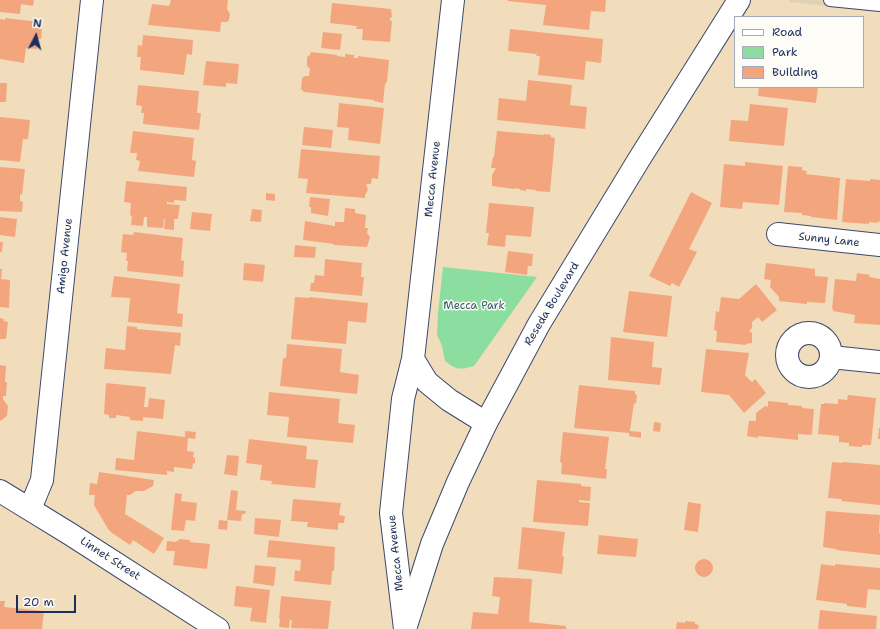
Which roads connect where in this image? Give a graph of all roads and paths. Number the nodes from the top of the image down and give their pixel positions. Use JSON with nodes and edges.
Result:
{"nodes":[{"id":1,"x":92,"y":0,"type":"edge"},
{"id":2,"x":453,"y":0,"type":"edge"},
{"id":3,"x":739,"y":0,"type":"edge"},
{"id":4,"x":830,"y":0,"type":"edge"},
{"id":5,"x":880,"y":5,"type":"edge"},
{"id":6,"x":778,"y":234,"type":"dead end"},
{"id":7,"x":880,"y":245,"type":"edge"},
{"id":8,"x":831,"y":357,"type":"dead end"},
{"id":9,"x":412,"y":359,"type":"junction"},
{"id":10,"x":880,"y":362,"type":"edge"},
{"id":11,"x":486,"y":423,"type":"junction"},
{"id":12,"x":0,"y":491,"type":"edge"},
{"id":13,"x":30,"y":509,"type":"junction"},
{"id":14,"x":218,"y":629,"type":"edge"},
{"id":15,"x":405,"y":629,"type":"edge"}],
"edges":[{"from":1,"to":13,"type":"street","name":"Amigo Avenue"},
{"from":2,"to":9,"type":"street","name":"Mecca Avenue"},
{"from":3,"to":11,"type":"street","name":"Reseda Boulevard"},
{"from":4,"to":5,"type":"lane"},
{"from":6,"to":7,"type":"street","name":"Sunny Lane"},
{"from":8,"to":10,"type":"street"},
{"from":9,"to":11,"type":"street"},
{"from":9,"to":15,"type":"street","name":"Mecca Avenue"},
{"from":11,"to":15,"type":"street","name":"Reseda Boulevard"},
{"from":12,"to":13,"type":"street","name":"Linnet Street"},
{"from":13,"to":14,"type":"street","name":"Linnet Street"}]}
